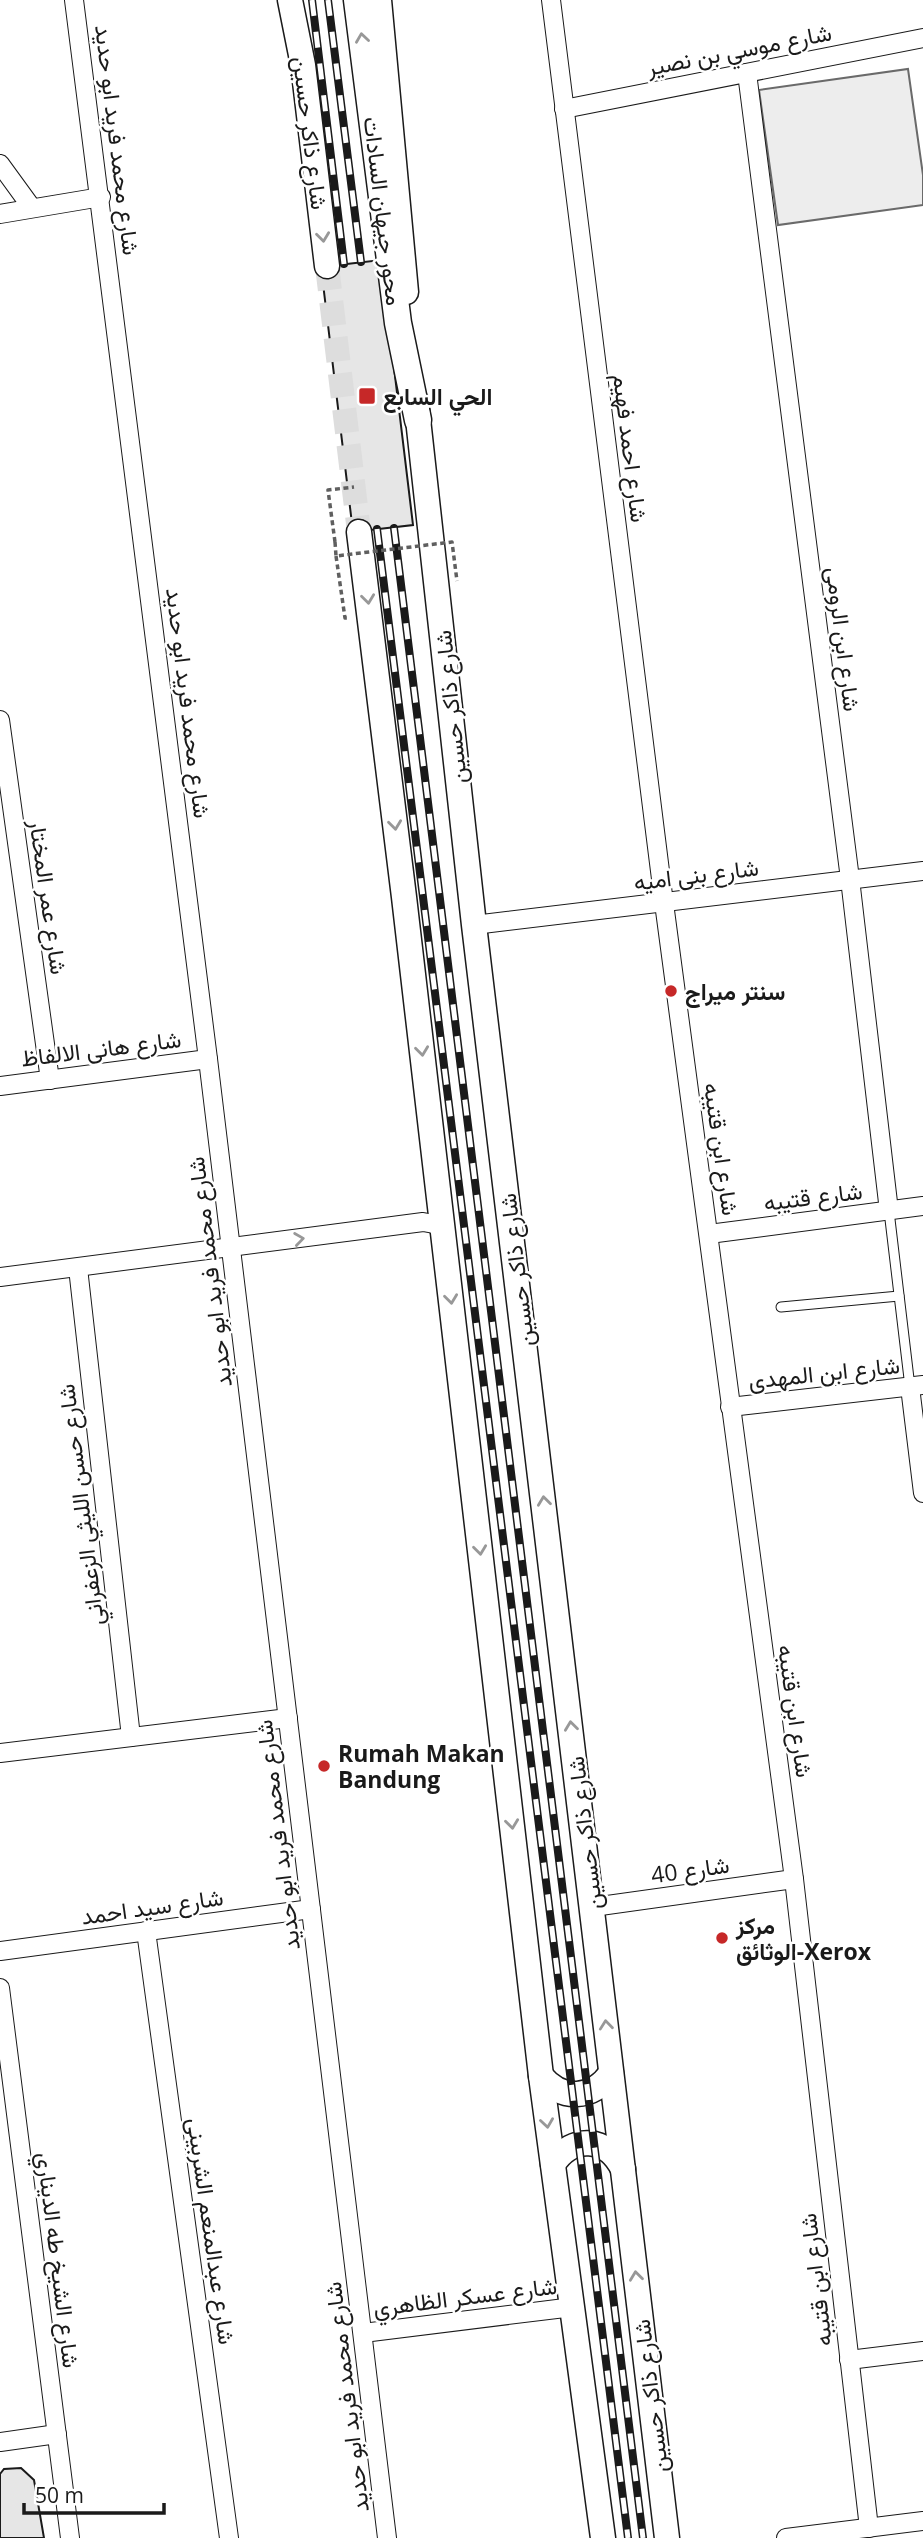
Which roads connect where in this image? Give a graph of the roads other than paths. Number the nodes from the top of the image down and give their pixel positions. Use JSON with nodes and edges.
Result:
{"nodes":[{"id":1,"x":74,"y":0,"type":"edge"},
{"id":2,"x":290,"y":0,"type":"edge"},
{"id":3,"x":357,"y":0,"type":"edge"},
{"id":4,"x":379,"y":0,"type":"edge"},
{"id":5,"x":551,"y":0,"type":"edge"},
{"id":6,"x":923,"y":38,"type":"edge"},
{"id":7,"x":747,"y":73,"type":"junction"},
{"id":8,"x":564,"y":109,"type":"junction"},
{"id":9,"x":0,"y":164,"type":"edge"},
{"id":10,"x":101,"y":197,"type":"junction"},
{"id":11,"x":32,"y":208,"type":"junction"},
{"id":12,"x":0,"y":214,"type":"edge"},
{"id":13,"x":327,"y":266,"type":"tunnel mouth"},
{"id":14,"x":418,"y":420,"type":"junction"},
{"id":15,"x":359,"y":532,"type":"tunnel mouth"},
{"id":16,"x":0,"y":720,"type":"edge"},
{"id":17,"x":923,"y":871,"type":"edge"},
{"id":18,"x":850,"y":880,"type":"junction"},
{"id":19,"x":664,"y":903,"type":"junction"},
{"id":20,"x":474,"y":925,"type":"junction"},
{"id":21,"x":208,"y":1059,"type":"junction"},
{"id":22,"x":50,"y":1080,"type":"junction"},
{"id":23,"x":0,"y":1086,"type":"edge"},
{"id":24,"x":923,"y":1206,"type":"edge"},
{"id":25,"x":889,"y":1211,"type":"junction"},
{"id":26,"x":443,"y":1231,"type":"junction"},
{"id":27,"x":709,"y":1234,"type":"junction"},
{"id":28,"x":231,"y":1248,"type":"junction"},
{"id":29,"x":78,"y":1268,"type":"junction"},
{"id":30,"x":0,"y":1277,"type":"edge"},
{"id":31,"x":899,"y":1296,"type":"junction"},
{"id":32,"x":781,"y":1307,"type":"dead end"},
{"id":33,"x":916,"y":1386,"type":"edge"},
{"id":34,"x":730,"y":1407,"type":"junction"},
{"id":35,"x":923,"y":1493,"type":"edge"},
{"id":36,"x":288,"y":1718,"type":"junction"},
{"id":37,"x":131,"y":1737,"type":"junction"},
{"id":38,"x":0,"y":1753,"type":"edge"},
{"id":39,"x":793,"y":1880,"type":"junction"},
{"id":40,"x":593,"y":1907,"type":"junction"},
{"id":41,"x":311,"y":1909,"type":"junction"},
{"id":42,"x":146,"y":1931,"type":"junction"},
{"id":43,"x":0,"y":1951,"type":"edge"},
{"id":44,"x":0,"y":1988,"type":"edge"},
{"id":45,"x":611,"y":2073,"type":"junction"},
{"id":46,"x":541,"y":2076,"type":"junction"},
{"id":47,"x":553,"y":2164,"type":"junction"},
{"id":48,"x":623,"y":2169,"type":"junction"},
{"id":49,"x":573,"y":2306,"type":"junction"},
{"id":50,"x":363,"y":2333,"type":"junction"},
{"id":51,"x":923,"y":2351,"type":"edge"},
{"id":52,"x":849,"y":2360,"type":"junction"},
{"id":53,"x":57,"y":2434,"type":"junction"},
{"id":54,"x":0,"y":2442,"type":"edge"},
{"id":55,"x":923,"y":2521,"type":"edge"},
{"id":56,"x":869,"y":2528,"type":"junction"},
{"id":57,"x":70,"y":2538,"type":"edge"},
{"id":58,"x":229,"y":2538,"type":"edge"},
{"id":59,"x":387,"y":2538,"type":"edge"},
{"id":60,"x":603,"y":2538,"type":"edge"},
{"id":61,"x":667,"y":2538,"type":"edge"},
{"id":62,"x":786,"y":2538,"type":"edge"}],
"edges":[{"from":1,"to":10,"type":"street","name":"شارع محمد فريد ابو حديد"},
{"from":2,"to":13,"type":"main road","name":"شارع ذاكر حسين","one_way":true},
{"from":14,"to":3,"type":"main road","name":"محور جيهان السادات","one_way":true},
{"from":4,"to":14,"type":"main road","name":"شارع ذاكر حسين"},
{"from":5,"to":8,"type":"street","name":"شارع احمد فهيم"},
{"from":6,"to":7,"type":"street","name":"شارع موسي بن نصير"},
{"from":7,"to":8,"type":"street","name":"شارع موسي بن نصير"},
{"from":7,"to":18,"type":"street","name":"شارع ابن الرومى"},
{"from":8,"to":19,"type":"street","name":"شارع احمد فهيم"},
{"from":9,"to":11,"type":"street"},
{"from":10,"to":11,"type":"street"},
{"from":10,"to":21,"type":"street","name":"شارع محمد فريد ابو حديد"},
{"from":11,"to":12,"type":"street"},
{"from":14,"to":20,"type":"main road","name":"شارع ذاكر حسين"},
{"from":15,"to":26,"type":"main road","one_way":true},
{"from":16,"to":22,"type":"street","name":"شارع عمر المختار"},
{"from":17,"to":18,"type":"street","name":"شارع بنى اميه"},
{"from":18,"to":19,"type":"street","name":"شارع بنى اميه"},
{"from":18,"to":25,"type":"street","name":"شارع ابن الرومى"},
{"from":19,"to":20,"type":"street","name":"شارع بنى اميه"},
{"from":19,"to":27,"type":"street","name":"شارع ابن قتيبه"},
{"from":40,"to":20,"type":"main road","name":"شارع ذاكر حسين","one_way":true},
{"from":21,"to":22,"type":"street","name":"شارع هانى الالفاظ"},
{"from":21,"to":28,"type":"street","name":"شارع محمد فريد ابو حديد"},
{"from":22,"to":23,"type":"street","name":"شارع هانى الالفاظ"},
{"from":24,"to":25,"type":"street","name":"شارع قتيبه"},
{"from":25,"to":27,"type":"street","name":"شارع قتيبه"},
{"from":25,"to":31,"type":"lane"},
{"from":28,"to":26,"type":"street","one_way":true},
{"from":26,"to":46,"type":"main road","one_way":true},
{"from":27,"to":34,"type":"street","name":"شارع ابن قتيبه"},
{"from":28,"to":29,"type":"street"},
{"from":28,"to":36,"type":"street","name":"شارع محمد فريد ابو حديد"},
{"from":29,"to":30,"type":"street"},
{"from":29,"to":37,"type":"street","name":"شارع حسن الليثي الزعفراني"},
{"from":31,"to":32,"type":"lane"},
{"from":31,"to":33,"type":"lane"},
{"from":33,"to":34,"type":"street","name":"شارع ابن المهدى"},
{"from":33,"to":35,"type":"street"},
{"from":34,"to":39,"type":"street","name":"شارع ابن قتيبه"},
{"from":36,"to":37,"type":"street"},
{"from":36,"to":41,"type":"street","name":"شارع محمد فريد ابو حديد"},
{"from":37,"to":38,"type":"street"},
{"from":39,"to":40,"type":"street","name":"شارع 40"},
{"from":39,"to":52,"type":"street","name":"شارع ابن قتيبه"},
{"from":45,"to":40,"type":"main road","name":"شارع ذاكر حسين","one_way":true},
{"from":41,"to":42,"type":"street","name":"شارع سيد احمد"},
{"from":41,"to":50,"type":"street","name":"شارع محمد فريد ابو حديد"},
{"from":42,"to":43,"type":"street","name":"شارع سيد احمد"},
{"from":42,"to":58,"type":"street","name":"شارع عبدالمنعم الشربينى"},
{"from":44,"to":53,"type":"street","name":"شارع الشيخ طه الديناري"},
{"from":45,"to":46,"type":"main road"},
{"from":45,"to":48,"type":"main road","name":"شارع ذاكر حسين"},
{"from":46,"to":47,"type":"main road","one_way":true},
{"from":47,"to":48,"type":"main road"},
{"from":47,"to":49,"type":"main road"},
{"from":61,"to":48,"type":"main road","name":"شارع ذاكر حسين","one_way":true},
{"from":49,"to":50,"type":"street","name":"شارع عسكر الظاهري"},
{"from":49,"to":60,"type":"main road"},
{"from":50,"to":59,"type":"street","name":"شارع محمد فريد ابو حديد"},
{"from":51,"to":52,"type":"street"},
{"from":52,"to":56,"type":"street","name":"شارع ابن قتيبه"},
{"from":53,"to":54,"type":"street"},
{"from":53,"to":57,"type":"street","name":"شارع الشيخ طه الديناري"},
{"from":55,"to":56,"type":"street"},
{"from":56,"to":62,"type":"street"}]}
